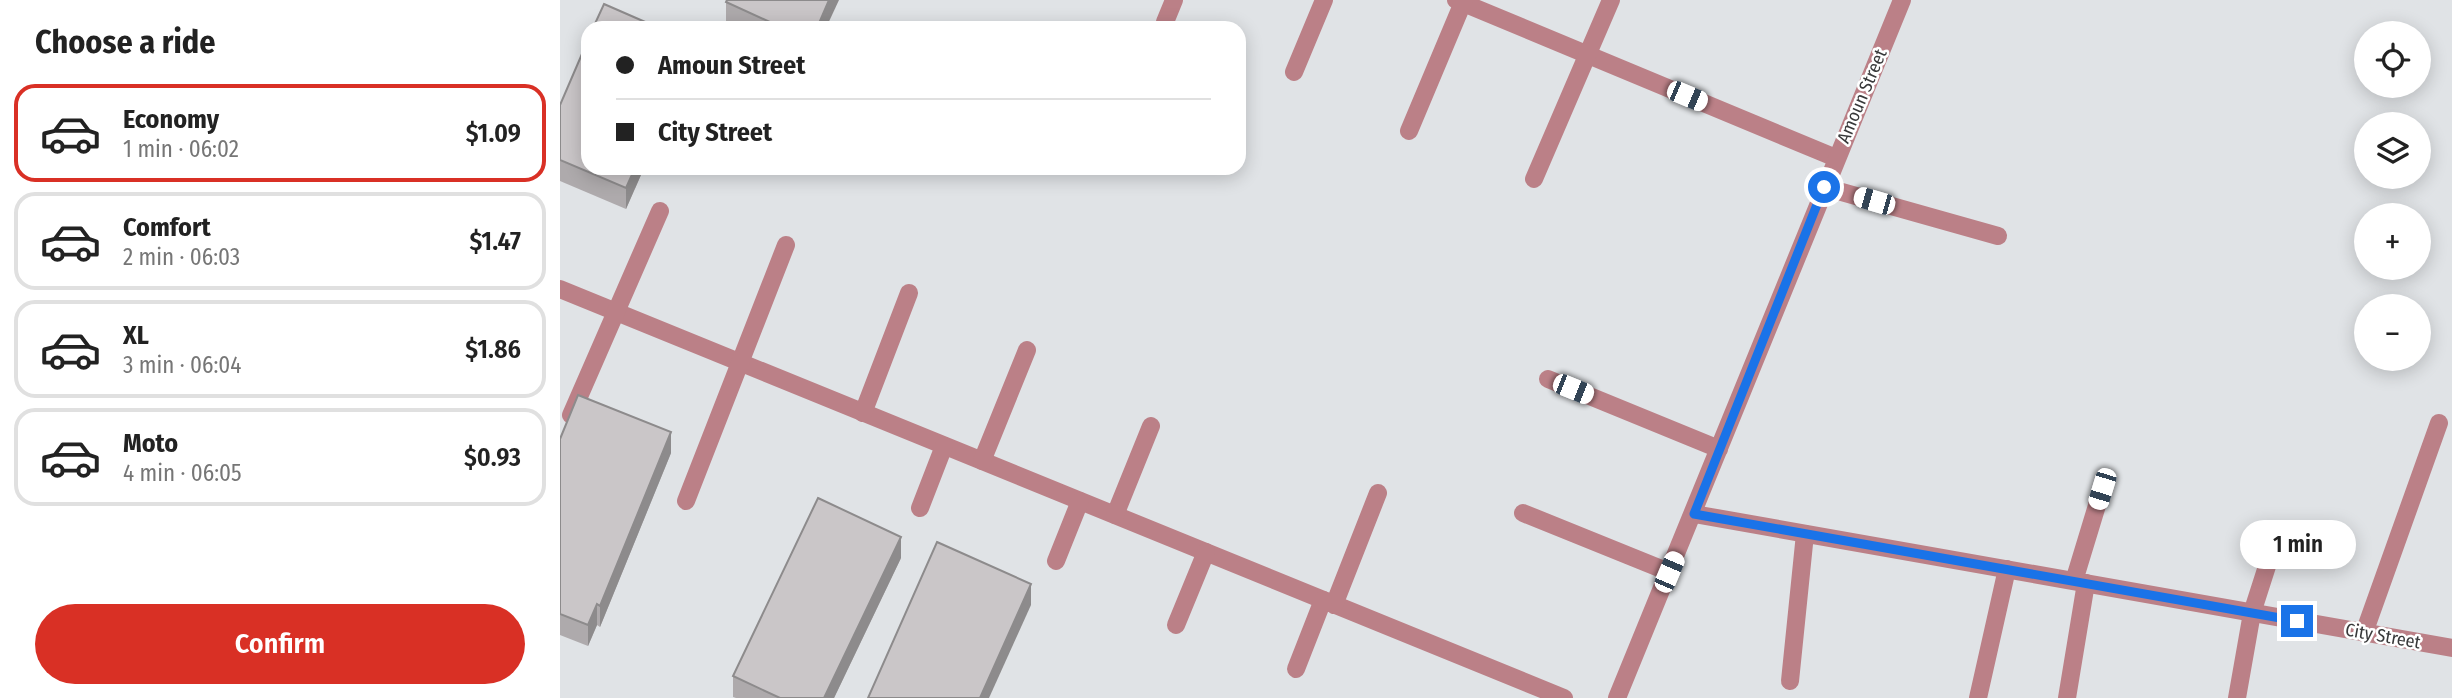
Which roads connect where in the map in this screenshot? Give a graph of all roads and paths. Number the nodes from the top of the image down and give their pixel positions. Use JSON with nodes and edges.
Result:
{"nodes":[{"id":1,"x":1174,"y":0,"type":"edge"},
{"id":2,"x":1324,"y":0,"type":"edge"},
{"id":3,"x":1611,"y":0,"type":"edge"},
{"id":4,"x":1902,"y":0,"type":"edge"},
{"id":5,"x":1461,"y":1,"type":"edge"},
{"id":6,"x":1165,"y":21,"type":"edge"},
{"id":7,"x":1588,"y":55,"type":"junction"},
{"id":8,"x":1294,"y":72,"type":"dead end"},
{"id":9,"x":1409,"y":131,"type":"dead end"},
{"id":10,"x":1836,"y":158,"type":"junction"},
{"id":11,"x":1534,"y":179,"type":"dead end"},
{"id":12,"x":1824,"y":187,"type":"junction"},
{"id":13,"x":660,"y":211,"type":"dead end"},
{"id":14,"x":1998,"y":236,"type":"dead end"},
{"id":15,"x":786,"y":245,"type":"dead end"},
{"id":16,"x":560,"y":289,"type":"edge"},
{"id":17,"x":909,"y":293,"type":"dead end"},
{"id":18,"x":616,"y":312,"type":"junction"},
{"id":19,"x":1027,"y":350,"type":"dead end"},
{"id":20,"x":740,"y":362,"type":"junction"},
{"id":21,"x":1548,"y":379,"type":"dead end"},
{"id":22,"x":863,"y":413,"type":"junction"},
{"id":23,"x":2438,"y":423,"type":"dead end"},
{"id":24,"x":1151,"y":425,"type":"dead end"},
{"id":25,"x":565,"y":429,"type":"edge"},
{"id":26,"x":944,"y":446,"type":"junction"},
{"id":27,"x":1719,"y":449,"type":"junction"},
{"id":28,"x":982,"y":461,"type":"junction"},
{"id":29,"x":2102,"y":489,"type":"dead end"},
{"id":30,"x":1378,"y":493,"type":"dead end"},
{"id":31,"x":686,"y":501,"type":"dead end"},
{"id":32,"x":1080,"y":501,"type":"junction"},
{"id":33,"x":920,"y":508,"type":"dead end"},
{"id":34,"x":1523,"y":513,"type":"dead end"},
{"id":35,"x":1694,"y":514,"type":"junction"},
{"id":36,"x":1115,"y":515,"type":"junction"},
{"id":37,"x":2277,"y":532,"type":"dead end"},
{"id":38,"x":1805,"y":534,"type":"junction"},
{"id":39,"x":1206,"y":552,"type":"junction"},
{"id":40,"x":1056,"y":561,"type":"dead end"},
{"id":41,"x":2007,"y":569,"type":"junction"},
{"id":42,"x":1669,"y":572,"type":"junction"},
{"id":43,"x":2080,"y":582,"type":"junction"},
{"id":44,"x":1329,"y":602,"type":"junction"},
{"id":45,"x":2252,"y":613,"type":"junction"},
{"id":46,"x":1176,"y":625,"type":"dead end"},
{"id":47,"x":2364,"y":633,"type":"junction"},
{"id":48,"x":2452,"y":648,"type":"edge"},
{"id":49,"x":1296,"y":669,"type":"dead end"},
{"id":50,"x":1790,"y":681,"type":"dead end"},
{"id":51,"x":1564,"y":698,"type":"edge"},
{"id":52,"x":1617,"y":698,"type":"edge"},
{"id":53,"x":1978,"y":698,"type":"edge"},
{"id":54,"x":2067,"y":698,"type":"edge"},
{"id":55,"x":2237,"y":698,"type":"edge"}],
"edges":[{"from":1,"to":6,"type":"lane"},
{"from":2,"to":8,"type":"lane"},
{"from":3,"to":7,"type":"lane"},
{"from":4,"to":10,"type":"lane","name":"Amoun Street"},
{"from":5,"to":7,"type":"lane"},
{"from":5,"to":9,"type":"lane"},
{"from":7,"to":10,"type":"lane"},
{"from":7,"to":11,"type":"lane"},
{"from":10,"to":12,"type":"lane","name":"Amoun Street"},
{"from":12,"to":14,"type":"lane"},
{"from":12,"to":27,"type":"lane","name":"Amoun Street"},
{"from":13,"to":18,"type":"lane"},
{"from":15,"to":20,"type":"lane"},
{"from":16,"to":18,"type":"lane"},
{"from":17,"to":22,"type":"lane"},
{"from":18,"to":20,"type":"lane"},
{"from":18,"to":25,"type":"lane"},
{"from":19,"to":28,"type":"lane"},
{"from":20,"to":22,"type":"lane"},
{"from":20,"to":31,"type":"lane"},
{"from":21,"to":27,"type":"lane"},
{"from":22,"to":26,"type":"lane"},
{"from":23,"to":47,"type":"lane"},
{"from":24,"to":36,"type":"lane"},
{"from":26,"to":28,"type":"lane"},
{"from":26,"to":33,"type":"lane"},
{"from":27,"to":35,"type":"lane","name":"Amoun Street"},
{"from":28,"to":32,"type":"lane"},
{"from":29,"to":43,"type":"lane"},
{"from":30,"to":44,"type":"lane"},
{"from":32,"to":36,"type":"lane"},
{"from":32,"to":40,"type":"lane"},
{"from":34,"to":42,"type":"lane"},
{"from":35,"to":38,"type":"lane","name":"City Street"},
{"from":35,"to":42,"type":"lane","name":"Amoun Street"},
{"from":36,"to":39,"type":"lane"},
{"from":37,"to":45,"type":"lane"},
{"from":38,"to":41,"type":"lane","name":"City Street"},
{"from":38,"to":50,"type":"lane"},
{"from":39,"to":44,"type":"lane"},
{"from":39,"to":46,"type":"lane"},
{"from":41,"to":43,"type":"lane","name":"City Street"},
{"from":41,"to":53,"type":"lane"},
{"from":42,"to":52,"type":"lane","name":"Amoun Street"},
{"from":43,"to":45,"type":"lane","name":"City Street"},
{"from":43,"to":54,"type":"lane"},
{"from":44,"to":49,"type":"lane"},
{"from":44,"to":51,"type":"lane"},
{"from":45,"to":47,"type":"lane","name":"City Street"},
{"from":45,"to":55,"type":"lane"},
{"from":47,"to":48,"type":"lane","name":"City Street"}]}
